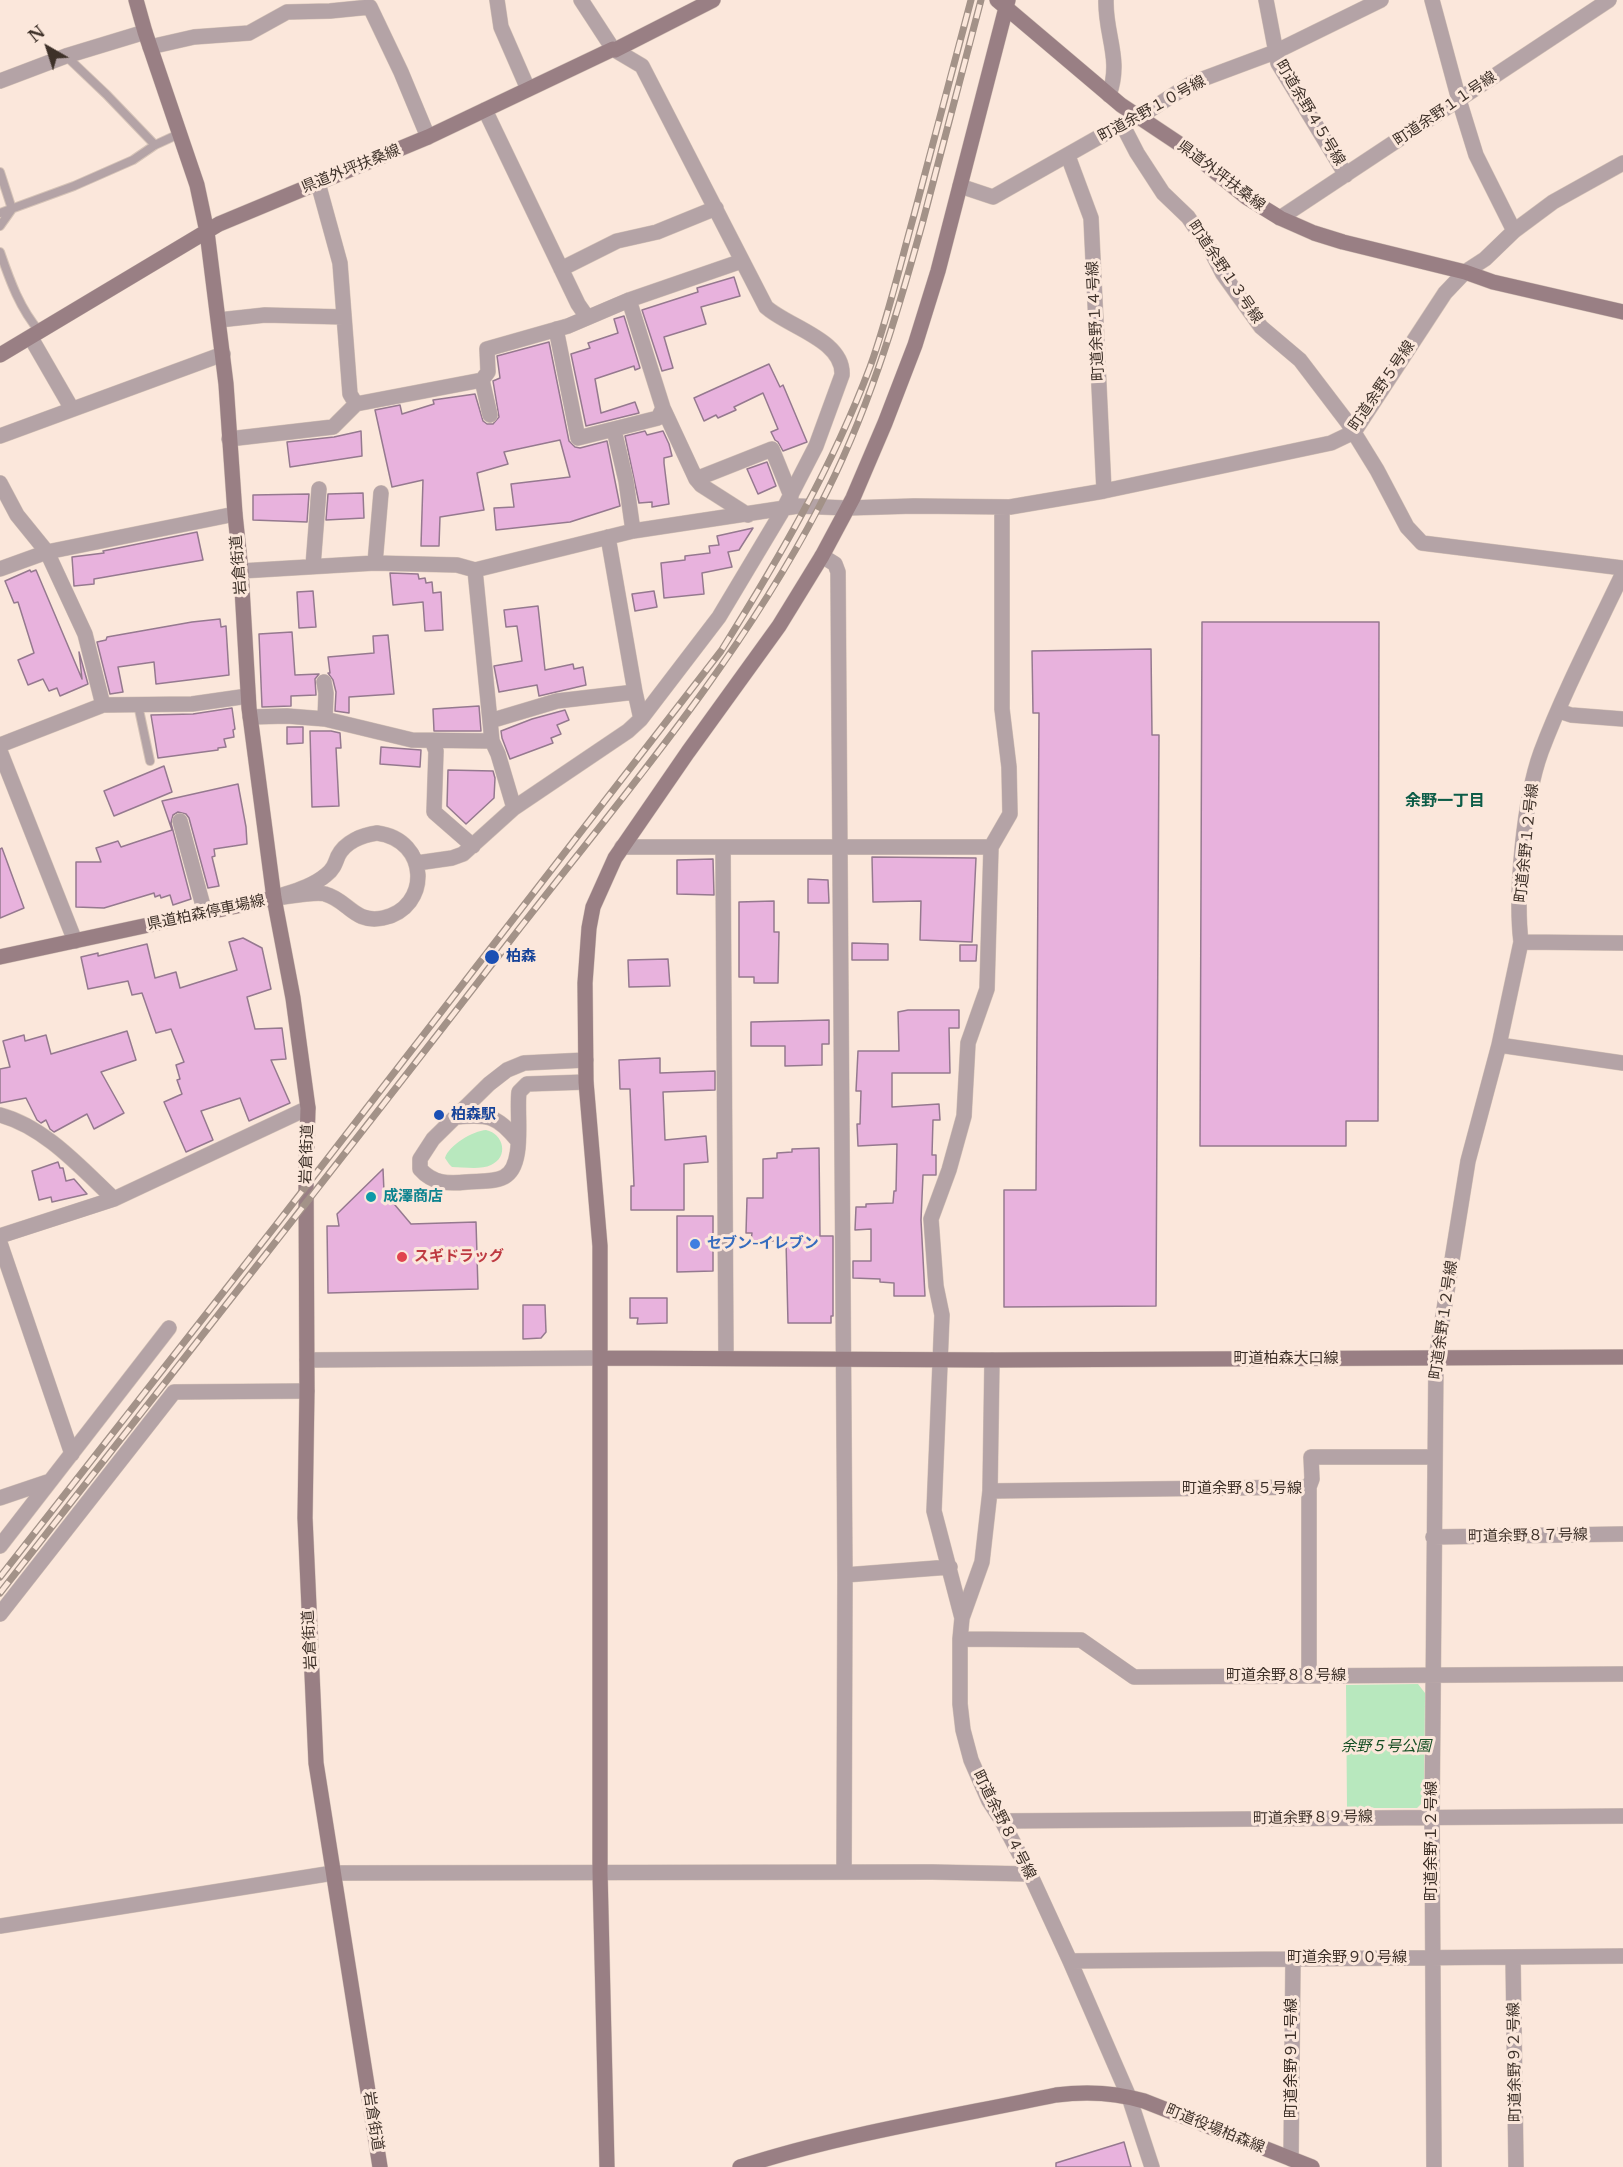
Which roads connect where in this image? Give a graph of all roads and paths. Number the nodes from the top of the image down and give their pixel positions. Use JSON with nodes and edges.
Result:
{"nodes":[{"id":1,"x":136,"y":0,"type":"edge"},
{"id":2,"x":497,"y":0,"type":"edge"},
{"id":3,"x":581,"y":0,"type":"edge"},
{"id":4,"x":713,"y":0,"type":"edge"},
{"id":5,"x":1106,"y":0,"type":"edge"},
{"id":6,"x":1266,"y":0,"type":"edge"},
{"id":7,"x":1381,"y":0,"type":"edge"},
{"id":8,"x":1432,"y":0,"type":"edge"},
{"id":9,"x":1609,"y":0,"type":"edge"},
{"id":10,"x":369,"y":3,"type":"edge"},
{"id":11,"x":1004,"y":3,"type":"edge"},
{"id":12,"x":145,"y":32,"type":"junction"},
{"id":13,"x":150,"y":47,"type":"junction"},
{"id":14,"x":614,"y":50,"type":"junction"},
{"id":15,"x":1275,"y":51,"type":"junction"},
{"id":16,"x":66,"y":56,"type":"junction"},
{"id":17,"x":0,"y":81,"type":"edge"},
{"id":18,"x":528,"y":89,"type":"junction"},
{"id":19,"x":1109,"y":95,"type":"junction"},
{"id":20,"x":1459,"y":100,"type":"junction"},
{"id":21,"x":484,"y":110,"type":"junction"},
{"id":22,"x":1139,"y":117,"type":"junction"},
{"id":23,"x":1122,"y":124,"type":"junction"},
{"id":24,"x":181,"y":133,"type":"junction"},
{"id":25,"x":428,"y":137,"type":"junction"},
{"id":26,"x":155,"y":145,"type":"junction"},
{"id":27,"x":1068,"y":156,"type":"junction"},
{"id":28,"x":1623,"y":163,"type":"edge"},
{"id":29,"x":0,"y":172,"type":"edge"},
{"id":30,"x":1346,"y":175,"type":"junction"},
{"id":31,"x":318,"y":183,"type":"junction"},
{"id":32,"x":960,"y":186,"type":"junction"},
{"id":33,"x":716,"y":208,"type":"junction"},
{"id":34,"x":12,"y":209,"type":"junction"},
{"id":35,"x":0,"y":213,"type":"edge"},
{"id":36,"x":1280,"y":218,"type":"junction"},
{"id":37,"x":0,"y":225,"type":"edge"},
{"id":38,"x":1514,"y":231,"type":"junction"},
{"id":39,"x":207,"y":232,"type":"junction"},
{"id":40,"x":0,"y":252,"type":"edge"},
{"id":41,"x":742,"y":261,"type":"junction"},
{"id":42,"x":561,"y":269,"type":"junction"},
{"id":43,"x":1465,"y":272,"type":"junction"},
{"id":44,"x":629,"y":300,"type":"junction"},
{"id":45,"x":1623,"y":312,"type":"edge"},
{"id":46,"x":344,"y":317,"type":"junction"},
{"id":47,"x":587,"y":317,"type":"junction"},
{"id":48,"x":219,"y":320,"type":"junction"},
{"id":49,"x":556,"y":329,"type":"junction"},
{"id":50,"x":35,"y":335,"type":"junction"},
{"id":51,"x":223,"y":354,"type":"junction"},
{"id":52,"x":0,"y":356,"type":"edge"},
{"id":53,"x":482,"y":380,"type":"junction"},
{"id":54,"x":356,"y":404,"type":"junction"},
{"id":55,"x":663,"y":408,"type":"junction"},
{"id":56,"x":72,"y":409,"type":"junction"},
{"id":57,"x":490,"y":415,"type":"dead end"},
{"id":58,"x":614,"y":430,"type":"junction"},
{"id":59,"x":1354,"y":432,"type":"junction"},
{"id":60,"x":0,"y":436,"type":"edge"},
{"id":61,"x":229,"y":439,"type":"junction"},
{"id":62,"x":696,"y":478,"type":"junction"},
{"id":63,"x":0,"y":483,"type":"edge"},
{"id":64,"x":319,"y":489,"type":"dead end"},
{"id":65,"x":1104,"y":491,"type":"junction"},
{"id":66,"x":381,"y":493,"type":"dead end"},
{"id":67,"x":791,"y":496,"type":"junction"},
{"id":68,"x":1006,"y":507,"type":"junction"},
{"id":69,"x":847,"y":508,"type":"junction"},
{"id":70,"x":783,"y":510,"type":"junction"},
{"id":71,"x":235,"y":514,"type":"junction"},
{"id":72,"x":748,"y":514,"type":"junction"},
{"id":73,"x":633,"y":531,"type":"junction"},
{"id":74,"x":608,"y":537,"type":"junction"},
{"id":75,"x":46,"y":552,"type":"junction"},
{"id":76,"x":822,"y":556,"type":"junction"},
{"id":77,"x":375,"y":563,"type":"junction"},
{"id":78,"x":313,"y":566,"type":"junction"},
{"id":79,"x":1623,"y":568,"type":"edge"},
{"id":80,"x":0,"y":569,"type":"edge"},
{"id":81,"x":475,"y":570,"type":"junction"},
{"id":82,"x":241,"y":571,"type":"junction"},
{"id":83,"x":1623,"y":573,"type":"edge"},
{"id":84,"x":324,"y":682,"type":"dead end"},
{"id":85,"x":635,"y":692,"type":"junction"},
{"id":86,"x":248,"y":696,"type":"junction"},
{"id":87,"x":103,"y":705,"type":"junction"},
{"id":88,"x":138,"y":705,"type":"junction"},
{"id":89,"x":1559,"y":711,"type":"junction"},
{"id":90,"x":250,"y":717,"type":"junction"},
{"id":91,"x":325,"y":719,"type":"junction"},
{"id":92,"x":641,"y":719,"type":"junction"},
{"id":93,"x":1623,"y":719,"type":"edge"},
{"id":94,"x":490,"y":722,"type":"junction"},
{"id":95,"x":432,"y":741,"type":"junction"},
{"id":96,"x":492,"y":741,"type":"junction"},
{"id":97,"x":0,"y":745,"type":"edge"},
{"id":98,"x":0,"y":751,"type":"edge"},
{"id":99,"x":150,"y":761,"type":"dead end"},
{"id":100,"x":514,"y":808,"type":"junction"},
{"id":101,"x":180,"y":821,"type":"dead end"},
{"id":102,"x":473,"y":846,"type":"junction"},
{"id":103,"x":622,"y":847,"type":"junction"},
{"id":104,"x":991,"y":847,"type":"junction"},
{"id":105,"x":723,"y":848,"type":"junction"},
{"id":106,"x":841,"y":848,"type":"junction"},
{"id":107,"x":417,"y":863,"type":"junction"},
{"id":108,"x":274,"y":898,"type":"junction"},
{"id":109,"x":205,"y":913,"type":"junction"},
{"id":110,"x":75,"y":941,"type":"junction"},
{"id":111,"x":1521,"y":942,"type":"junction"},
{"id":112,"x":1623,"y":943,"type":"edge"},
{"id":113,"x":0,"y":957,"type":"edge"},
{"id":114,"x":1499,"y":1045,"type":"junction"},
{"id":115,"x":586,"y":1060,"type":"junction"},
{"id":116,"x":1623,"y":1064,"type":"edge"},
{"id":117,"x":586,"y":1082,"type":"junction"},
{"id":118,"x":308,"y":1108,"type":"junction"},
{"id":119,"x":0,"y":1115,"type":"edge"},
{"id":120,"x":456,"y":1117,"type":"junction"},
{"id":121,"x":518,"y":1141,"type":"junction"},
{"id":122,"x":114,"y":1199,"type":"junction"},
{"id":123,"x":0,"y":1236,"type":"edge"},
{"id":124,"x":0,"y":1243,"type":"edge"},
{"id":125,"x":169,"y":1328,"type":"dead end"},
{"id":126,"x":726,"y":1357,"type":"junction"},
{"id":127,"x":1623,"y":1357,"type":"edge"},
{"id":128,"x":600,"y":1358,"type":"junction"},
{"id":129,"x":843,"y":1358,"type":"junction"},
{"id":130,"x":1436,"y":1359,"type":"junction"},
{"id":131,"x":307,"y":1360,"type":"junction"},
{"id":132,"x":944,"y":1360,"type":"junction"},
{"id":133,"x":992,"y":1360,"type":"junction"},
{"id":134,"x":307,"y":1391,"type":"junction"},
{"id":135,"x":72,"y":1454,"type":"junction"},
{"id":136,"x":1434,"y":1457,"type":"junction"},
{"id":137,"x":50,"y":1481,"type":"junction"},
{"id":138,"x":1309,"y":1487,"type":"junction"},
{"id":139,"x":990,"y":1491,"type":"junction"},
{"id":140,"x":0,"y":1498,"type":"edge"},
{"id":141,"x":1623,"y":1534,"type":"edge"},
{"id":142,"x":1433,"y":1537,"type":"junction"},
{"id":143,"x":0,"y":1546,"type":"edge"},
{"id":144,"x":950,"y":1567,"type":"junction"},
{"id":145,"x":846,"y":1575,"type":"junction"},
{"id":146,"x":0,"y":1614,"type":"edge"},
{"id":147,"x":962,"y":1618,"type":"junction"},
{"id":148,"x":960,"y":1639,"type":"junction"},
{"id":149,"x":1623,"y":1674,"type":"edge"},
{"id":150,"x":1433,"y":1675,"type":"junction"},
{"id":151,"x":1309,"y":1676,"type":"junction"},
{"id":152,"x":1623,"y":1816,"type":"edge"},
{"id":153,"x":1431,"y":1817,"type":"junction"},
{"id":154,"x":1002,"y":1821,"type":"junction"},
{"id":155,"x":600,"y":1872,"type":"junction"},
{"id":156,"x":844,"y":1872,"type":"junction"},
{"id":157,"x":333,"y":1873,"type":"junction"},
{"id":158,"x":1030,"y":1874,"type":"junction"},
{"id":159,"x":0,"y":1926,"type":"edge"},
{"id":160,"x":1623,"y":1956,"type":"edge"},
{"id":161,"x":1513,"y":1957,"type":"junction"},
{"id":162,"x":1293,"y":1958,"type":"junction"},
{"id":163,"x":1433,"y":1958,"type":"junction"},
{"id":164,"x":1070,"y":1961,"type":"junction"},
{"id":165,"x":1123,"y":2095,"type":"junction"},
{"id":166,"x":1291,"y":2158,"type":"junction"},
{"id":167,"x":380,"y":2167,"type":"edge"},
{"id":168,"x":607,"y":2167,"type":"edge"},
{"id":169,"x":740,"y":2167,"type":"edge"},
{"id":170,"x":1152,"y":2167,"type":"edge"},
{"id":171,"x":1312,"y":2167,"type":"edge"},
{"id":172,"x":1434,"y":2167,"type":"edge"},
{"id":173,"x":1516,"y":2167,"type":"edge"}],
"edges":[{"from":1,"to":12,"type":"street"},
{"from":2,"to":18,"type":"street"},
{"from":3,"to":14,"type":"street"},
{"from":4,"to":14,"type":"street","name":"県道外坪扶桑線"},
{"from":5,"to":19,"type":"street"},
{"from":6,"to":15,"type":"street","name":"町道余野４５号線"},
{"from":7,"to":15,"type":"street","name":"町道余野１０号線"},
{"from":8,"to":20,"type":"street"},
{"from":9,"to":20,"type":"street","name":"町道余野１１号線"},
{"from":10,"to":13,"type":"street"},
{"from":10,"to":25,"type":"street"},
{"from":11,"to":19,"type":"street","name":"県道外坪扶桑線"},
{"from":11,"to":32,"type":"street"},
{"from":12,"to":13,"type":"street"},
{"from":12,"to":16,"type":"street"},
{"from":13,"to":24,"type":"street"},
{"from":14,"to":18,"type":"street","name":"県道外坪扶桑線"},
{"from":14,"to":33,"type":"street"},
{"from":15,"to":22,"type":"street","name":"町道余野１０号線"},
{"from":15,"to":30,"type":"street","name":"町道余野４５号線"},
{"from":16,"to":17,"type":"street"},
{"from":16,"to":26,"type":"lane"},
{"from":18,"to":21,"type":"street","name":"県道外坪扶桑線"},
{"from":19,"to":22,"type":"street","name":"県道外坪扶桑線"},
{"from":20,"to":30,"type":"street","name":"町道余野１１号線"},
{"from":20,"to":38,"type":"street"},
{"from":21,"to":25,"type":"street","name":"県道外坪扶桑線"},
{"from":21,"to":42,"type":"street"},
{"from":22,"to":23,"type":"street","name":"町道余野１０号線"},
{"from":22,"to":36,"type":"street","name":"県道外坪扶桑線"},
{"from":23,"to":27,"type":"street","name":"町道余野１０号線"},
{"from":23,"to":59,"type":"street","name":"町道余野１３号線"},
{"from":24,"to":26,"type":"lane"},
{"from":24,"to":39,"type":"street"},
{"from":25,"to":31,"type":"street","name":"県道外坪扶桑線"},
{"from":26,"to":34,"type":"lane"},
{"from":27,"to":32,"type":"street","name":"町道余野１０号線"},
{"from":27,"to":65,"type":"street","name":"町道余野１４号線"},
{"from":28,"to":38,"type":"street","name":"町道余野５号線"},
{"from":29,"to":34,"type":"lane"},
{"from":30,"to":36,"type":"street","name":"町道余野１１号線"},
{"from":31,"to":39,"type":"street","name":"県道外坪扶桑線"},
{"from":31,"to":46,"type":"street"},
{"from":32,"to":69,"type":"street"},
{"from":33,"to":41,"type":"street"},
{"from":33,"to":42,"type":"street"},
{"from":34,"to":35,"type":"lane"},
{"from":34,"to":37,"type":"lane"},
{"from":36,"to":43,"type":"street","name":"県道外坪扶桑線"},
{"from":38,"to":43,"type":"street","name":"町道余野５号線"},
{"from":39,"to":48,"type":"street","name":"岩倉街道"},
{"from":39,"to":50,"type":"street","name":"県道外坪扶桑線"},
{"from":40,"to":50,"type":"lane"},
{"from":41,"to":44,"type":"street"},
{"from":41,"to":67,"type":"street"},
{"from":42,"to":47,"type":"street"},
{"from":43,"to":45,"type":"street","name":"県道外坪扶桑線"},
{"from":43,"to":59,"type":"street","name":"町道余野５号線"},
{"from":44,"to":47,"type":"street"},
{"from":44,"to":55,"type":"street"},
{"from":46,"to":48,"type":"street"},
{"from":46,"to":54,"type":"street"},
{"from":47,"to":49,"type":"street"},
{"from":48,"to":51,"type":"street","name":"岩倉街道"},
{"from":49,"to":53,"type":"street"},
{"from":49,"to":58,"type":"street"},
{"from":50,"to":52,"type":"street","name":"県道外坪扶桑線"},
{"from":50,"to":56,"type":"street"},
{"from":51,"to":56,"type":"street"},
{"from":51,"to":61,"type":"street","name":"岩倉街道"},
{"from":53,"to":54,"type":"street"},
{"from":53,"to":57,"type":"street"},
{"from":54,"to":61,"type":"street"},
{"from":55,"to":58,"type":"street"},
{"from":55,"to":62,"type":"street"},
{"from":56,"to":60,"type":"street"},
{"from":58,"to":73,"type":"street"},
{"from":59,"to":65,"type":"street","name":"町道余野５号線"},
{"from":59,"to":79,"type":"street","name":"町道余野１３号線"},
{"from":61,"to":71,"type":"street","name":"岩倉街道"},
{"from":62,"to":67,"type":"street"},
{"from":62,"to":72,"type":"street"},
{"from":63,"to":75,"type":"street"},
{"from":64,"to":78,"type":"street"},
{"from":65,"to":68,"type":"street","name":"町道余野５号線"},
{"from":66,"to":77,"type":"street"},
{"from":67,"to":70,"type":"street"},
{"from":68,"to":69,"type":"street","name":"町道余野５号線"},
{"from":68,"to":104,"type":"street"},
{"from":69,"to":70,"type":"street","name":"町道余野５号線"},
{"from":69,"to":76,"type":"street"},
{"from":70,"to":72,"type":"street","name":"町道余野５号線"},
{"from":70,"to":92,"type":"street"},
{"from":71,"to":75,"type":"street"},
{"from":71,"to":82,"type":"street","name":"岩倉街道"},
{"from":72,"to":73,"type":"street","name":"町道余野５号線"},
{"from":73,"to":74,"type":"street","name":"町道余野５号線"},
{"from":74,"to":81,"type":"street","name":"町道余野５号線"},
{"from":74,"to":85,"type":"street"},
{"from":75,"to":80,"type":"street"},
{"from":75,"to":87,"type":"street"},
{"from":76,"to":103,"type":"street"},
{"from":76,"to":106,"type":"street"},
{"from":77,"to":78,"type":"street"},
{"from":77,"to":81,"type":"street"},
{"from":78,"to":82,"type":"street"},
{"from":81,"to":94,"type":"street"},
{"from":82,"to":86,"type":"street","name":"岩倉街道"},
{"from":83,"to":89,"type":"street","name":"町道余野１２号線"},
{"from":84,"to":91,"type":"street"},
{"from":85,"to":92,"type":"street"},
{"from":85,"to":94,"type":"street"},
{"from":86,"to":88,"type":"street"},
{"from":86,"to":90,"type":"street","name":"岩倉街道"},
{"from":87,"to":88,"type":"street"},
{"from":87,"to":97,"type":"street"},
{"from":88,"to":99,"type":"lane"},
{"from":89,"to":93,"type":"street"},
{"from":89,"to":111,"type":"street","name":"町道余野１２号線"},
{"from":90,"to":91,"type":"street"},
{"from":90,"to":108,"type":"street","name":"岩倉街道"},
{"from":91,"to":95,"type":"street"},
{"from":92,"to":100,"type":"street"},
{"from":94,"to":96,"type":"street"},
{"from":95,"to":96,"type":"street"},
{"from":95,"to":102,"type":"street"},
{"from":96,"to":100,"type":"street"},
{"from":98,"to":110,"type":"street"},
{"from":100,"to":102,"type":"street"},
{"from":101,"to":109,"type":"street"},
{"from":102,"to":107,"type":"street"},
{"from":103,"to":105,"type":"street"},
{"from":103,"to":115,"type":"street"},
{"from":104,"to":106,"type":"street"},
{"from":104,"to":132,"type":"street"},
{"from":105,"to":106,"type":"street"},
{"from":105,"to":126,"type":"street"},
{"from":106,"to":129,"type":"street"},
{"from":107,"to":108,"type":"street"},
{"from":107,"to":108,"type":"street"},
{"from":108,"to":109,"type":"street","name":"県道柏森停車場線"},
{"from":108,"to":118,"type":"street","name":"県道柏森停車場線"},
{"from":109,"to":110,"type":"street","name":"県道柏森停車場線"},
{"from":110,"to":113,"type":"street","name":"県道柏森停車場線"},
{"from":111,"to":112,"type":"street"},
{"from":111,"to":114,"type":"street","name":"町道余野１２号線"},
{"from":114,"to":116,"type":"street"},
{"from":114,"to":130,"type":"street","name":"町道余野１２号線"},
{"from":115,"to":117,"type":"street"},
{"from":115,"to":120,"type":"street"},
{"from":117,"to":121,"type":"street"},
{"from":117,"to":128,"type":"street"},
{"from":118,"to":122,"type":"street"},
{"from":118,"to":131,"type":"street","name":"岩倉街道"},
{"from":119,"to":122,"type":"street"},
{"from":120,"to":121,"type":"street"},
{"from":120,"to":121,"type":"street"},
{"from":122,"to":123,"type":"street"},
{"from":124,"to":135,"type":"street"},
{"from":125,"to":135,"type":"street"},
{"from":126,"to":128,"type":"street","name":"町道柏森大口線"},
{"from":126,"to":129,"type":"street","name":"町道柏森大口線"},
{"from":127,"to":130,"type":"street","name":"町道柏森大口線"},
{"from":128,"to":131,"type":"street"},
{"from":128,"to":155,"type":"street"},
{"from":129,"to":132,"type":"street","name":"町道柏森大口線"},
{"from":129,"to":145,"type":"street"},
{"from":130,"to":133,"type":"street","name":"町道柏森大口線"},
{"from":130,"to":136,"type":"street","name":"町道余野１２号線"},
{"from":131,"to":134,"type":"street","name":"岩倉街道"},
{"from":132,"to":133,"type":"street","name":"町道柏森大口線"},
{"from":132,"to":144,"type":"street"},
{"from":133,"to":139,"type":"street","name":"町道余野８４号線"},
{"from":134,"to":146,"type":"street"},
{"from":134,"to":157,"type":"street","name":"岩倉街道"},
{"from":135,"to":137,"type":"street"},
{"from":136,"to":138,"type":"street"},
{"from":136,"to":142,"type":"street","name":"町道余野１２号線"},
{"from":137,"to":140,"type":"street"},
{"from":137,"to":143,"type":"street"},
{"from":138,"to":139,"type":"street","name":"町道余野８５号線"},
{"from":138,"to":151,"type":"street","name":"町道余野８５号線"},
{"from":139,"to":147,"type":"street","name":"町道余野８４号線"},
{"from":141,"to":142,"type":"street","name":"町道余野８７号線"},
{"from":142,"to":150,"type":"street","name":"町道余野１２号線"},
{"from":144,"to":145,"type":"street"},
{"from":144,"to":147,"type":"street"},
{"from":145,"to":156,"type":"street"},
{"from":147,"to":148,"type":"street","name":"町道余野８４号線"},
{"from":148,"to":151,"type":"street","name":"町道余野８８号線"},
{"from":148,"to":154,"type":"street","name":"町道余野８４号線"},
{"from":149,"to":150,"type":"street","name":"町道余野８８号線"},
{"from":150,"to":151,"type":"street","name":"町道余野８８号線"},
{"from":150,"to":153,"type":"street","name":"町道余野１２号線"},
{"from":152,"to":153,"type":"street","name":"町道余野８９号線"},
{"from":153,"to":154,"type":"street","name":"町道余野８９号線"},
{"from":153,"to":163,"type":"street","name":"町道余野１２号線"},
{"from":154,"to":158,"type":"street","name":"町道余野８４号線"},
{"from":155,"to":156,"type":"street"},
{"from":155,"to":157,"type":"street"},
{"from":155,"to":168,"type":"street"},
{"from":156,"to":158,"type":"street"},
{"from":157,"to":159,"type":"street"},
{"from":157,"to":167,"type":"street","name":"岩倉街道"},
{"from":158,"to":164,"type":"street","name":"町道余野８４号線"},
{"from":160,"to":161,"type":"street","name":"町道余野９０号線"},
{"from":161,"to":163,"type":"street","name":"町道余野９０号線"},
{"from":161,"to":173,"type":"street","name":"町道余野９２号線"},
{"from":162,"to":163,"type":"street","name":"町道余野９０号線"},
{"from":162,"to":164,"type":"street","name":"町道余野９０号線"},
{"from":162,"to":166,"type":"street","name":"町道余野９１号線"},
{"from":163,"to":172,"type":"street","name":"町道余野１２号線"},
{"from":164,"to":165,"type":"street","name":"町道余野８４号線"},
{"from":165,"to":166,"type":"street","name":"町道役場柏森線"},
{"from":165,"to":169,"type":"street","name":"町道役場柏森線"},
{"from":165,"to":170,"type":"street","name":"町道余野８４号線"},
{"from":166,"to":171,"type":"street","name":"町道役場柏森線"}]}
